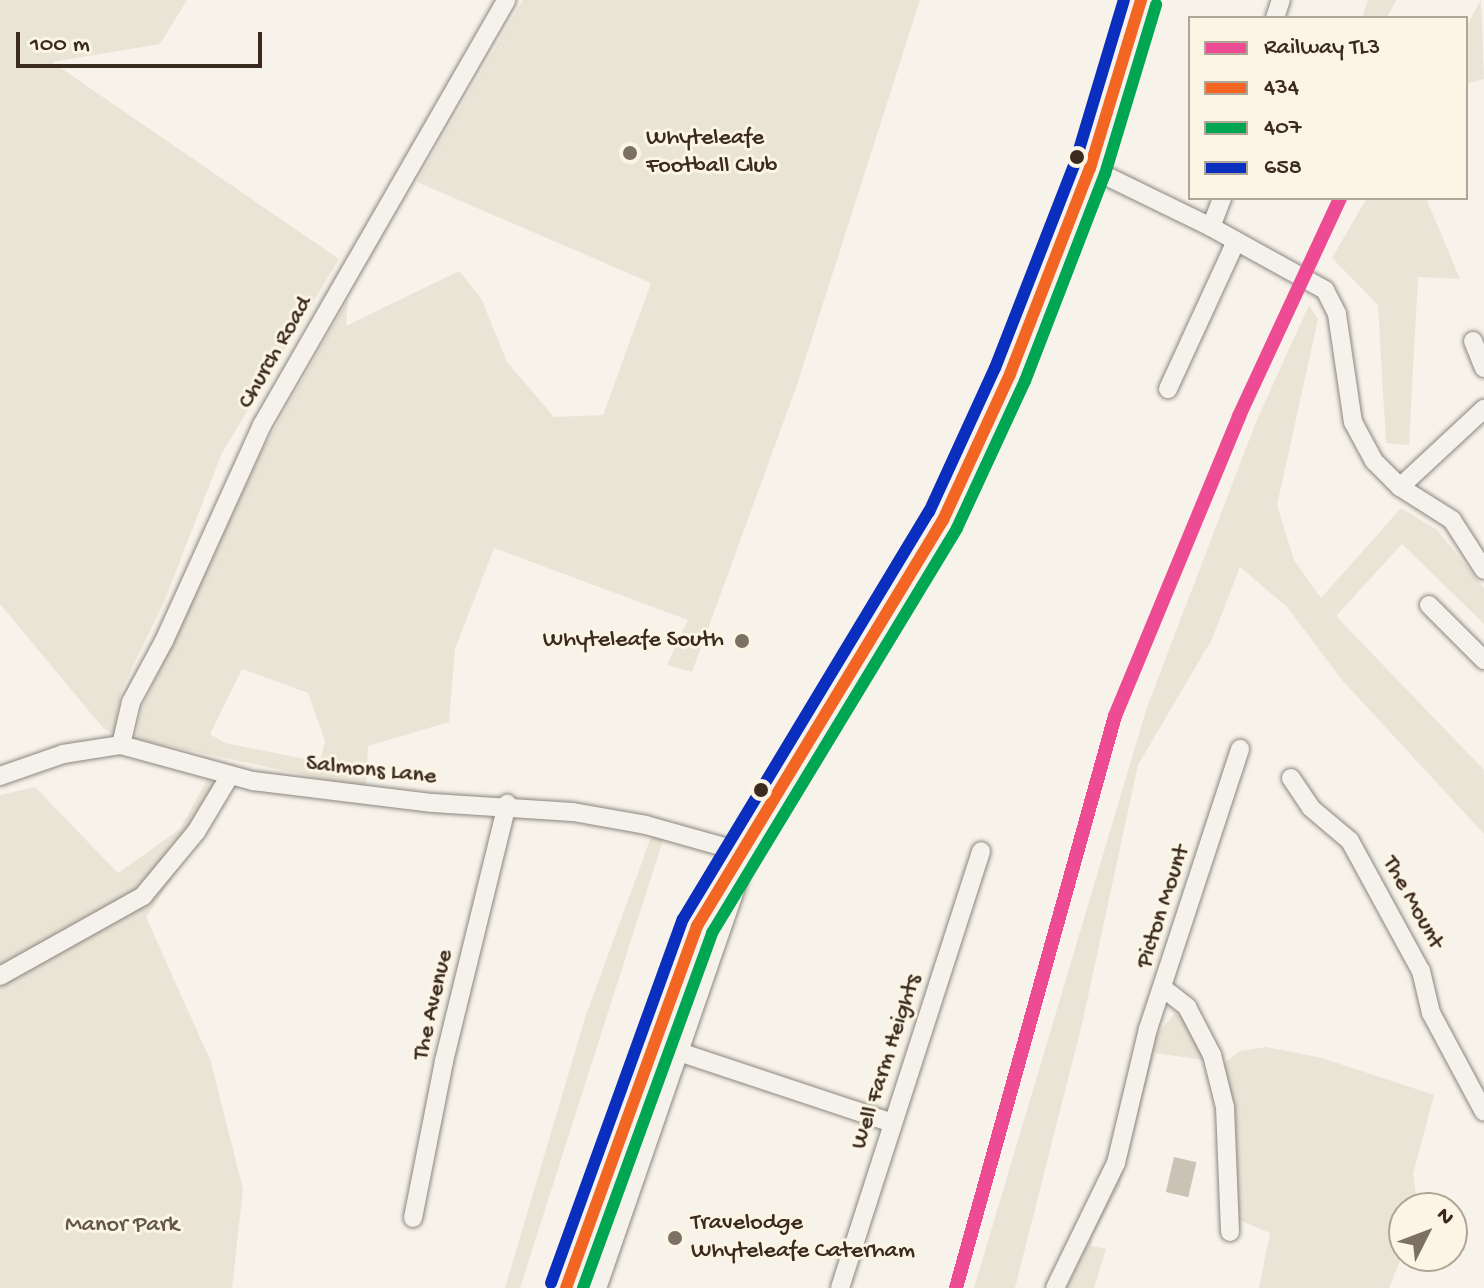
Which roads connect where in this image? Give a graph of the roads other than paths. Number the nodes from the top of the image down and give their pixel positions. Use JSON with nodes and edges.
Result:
{"nodes":[{"id":1,"x":506,"y":0,"type":"edge"},
{"id":2,"x":1141,"y":0,"type":"edge"},
{"id":3,"x":1090,"y":168,"type":"junction"},
{"id":4,"x":1221,"y":200,"type":"edge"},
{"id":5,"x":1211,"y":227,"type":"junction"},
{"id":6,"x":1236,"y":241,"type":"junction"},
{"id":7,"x":1473,"y":341,"type":"dead end"},
{"id":8,"x":1484,"y":368,"type":"edge"},
{"id":9,"x":1168,"y":389,"type":"dead end"},
{"id":10,"x":1484,"y":409,"type":"edge"},
{"id":11,"x":1400,"y":487,"type":"junction"},
{"id":12,"x":1484,"y":570,"type":"edge"},
{"id":13,"x":1429,"y":605,"type":"dead end"},
{"id":14,"x":1484,"y":660,"type":"edge"},
{"id":15,"x":121,"y":745,"type":"junction"},
{"id":16,"x":1240,"y":749,"type":"dead end"},
{"id":17,"x":0,"y":776,"type":"edge"},
{"id":18,"x":229,"y":777,"type":"junction"},
{"id":19,"x":1291,"y":778,"type":"dead end"},
{"id":20,"x":507,"y":804,"type":"junction"},
{"id":21,"x":981,"y":851,"type":"dead end"},
{"id":22,"x":742,"y":852,"type":"junction"},
{"id":23,"x":0,"y":976,"type":"edge"},
{"id":24,"x":1163,"y":988,"type":"junction"},
{"id":25,"x":663,"y":1047,"type":"junction"},
{"id":26,"x":1484,"y":1112,"type":"edge"},
{"id":27,"x":892,"y":1123,"type":"junction"},
{"id":28,"x":413,"y":1218,"type":"dead end"},
{"id":29,"x":1230,"y":1232,"type":"dead end"},
{"id":30,"x":566,"y":1288,"type":"edge"},
{"id":31,"x":593,"y":1288,"type":"edge"},
{"id":32,"x":840,"y":1288,"type":"edge"},
{"id":33,"x":1055,"y":1288,"type":"edge"}],
"edges":[{"from":1,"to":15,"type":"street","name":"Church Road"},
{"from":2,"to":3,"type":"highway"},
{"from":3,"to":5,"type":"street"},
{"from":3,"to":22,"type":"highway"},
{"from":4,"to":5,"type":"street"},
{"from":5,"to":6,"type":"street"},
{"from":6,"to":9,"type":"street"},
{"from":6,"to":11,"type":"street"},
{"from":7,"to":8,"type":"street"},
{"from":10,"to":11,"type":"street"},
{"from":11,"to":12,"type":"street"},
{"from":13,"to":14,"type":"street"},
{"from":15,"to":17,"type":"street","name":"Salmons Lane"},
{"from":15,"to":18,"type":"street","name":"Salmons Lane"},
{"from":16,"to":24,"type":"street","name":"Picton Mount"},
{"from":18,"to":20,"type":"street","name":"Salmons Lane"},
{"from":18,"to":23,"type":"street"},
{"from":19,"to":26,"type":"street","name":"The Mount"},
{"from":20,"to":22,"type":"street","name":"Salmons Lane"},
{"from":20,"to":28,"type":"street","name":"The Avenue"},
{"from":21,"to":27,"type":"street","name":"Well Farm Heights"},
{"from":22,"to":25,"type":"highway"},
{"from":24,"to":29,"type":"street"},
{"from":24,"to":33,"type":"street","name":"Picton Mount"},
{"from":25,"to":27,"type":"street"},
{"from":25,"to":30,"type":"highway"},
{"from":25,"to":31,"type":"highway"},
{"from":27,"to":32,"type":"street","name":"Well Farm Heights"}]}
